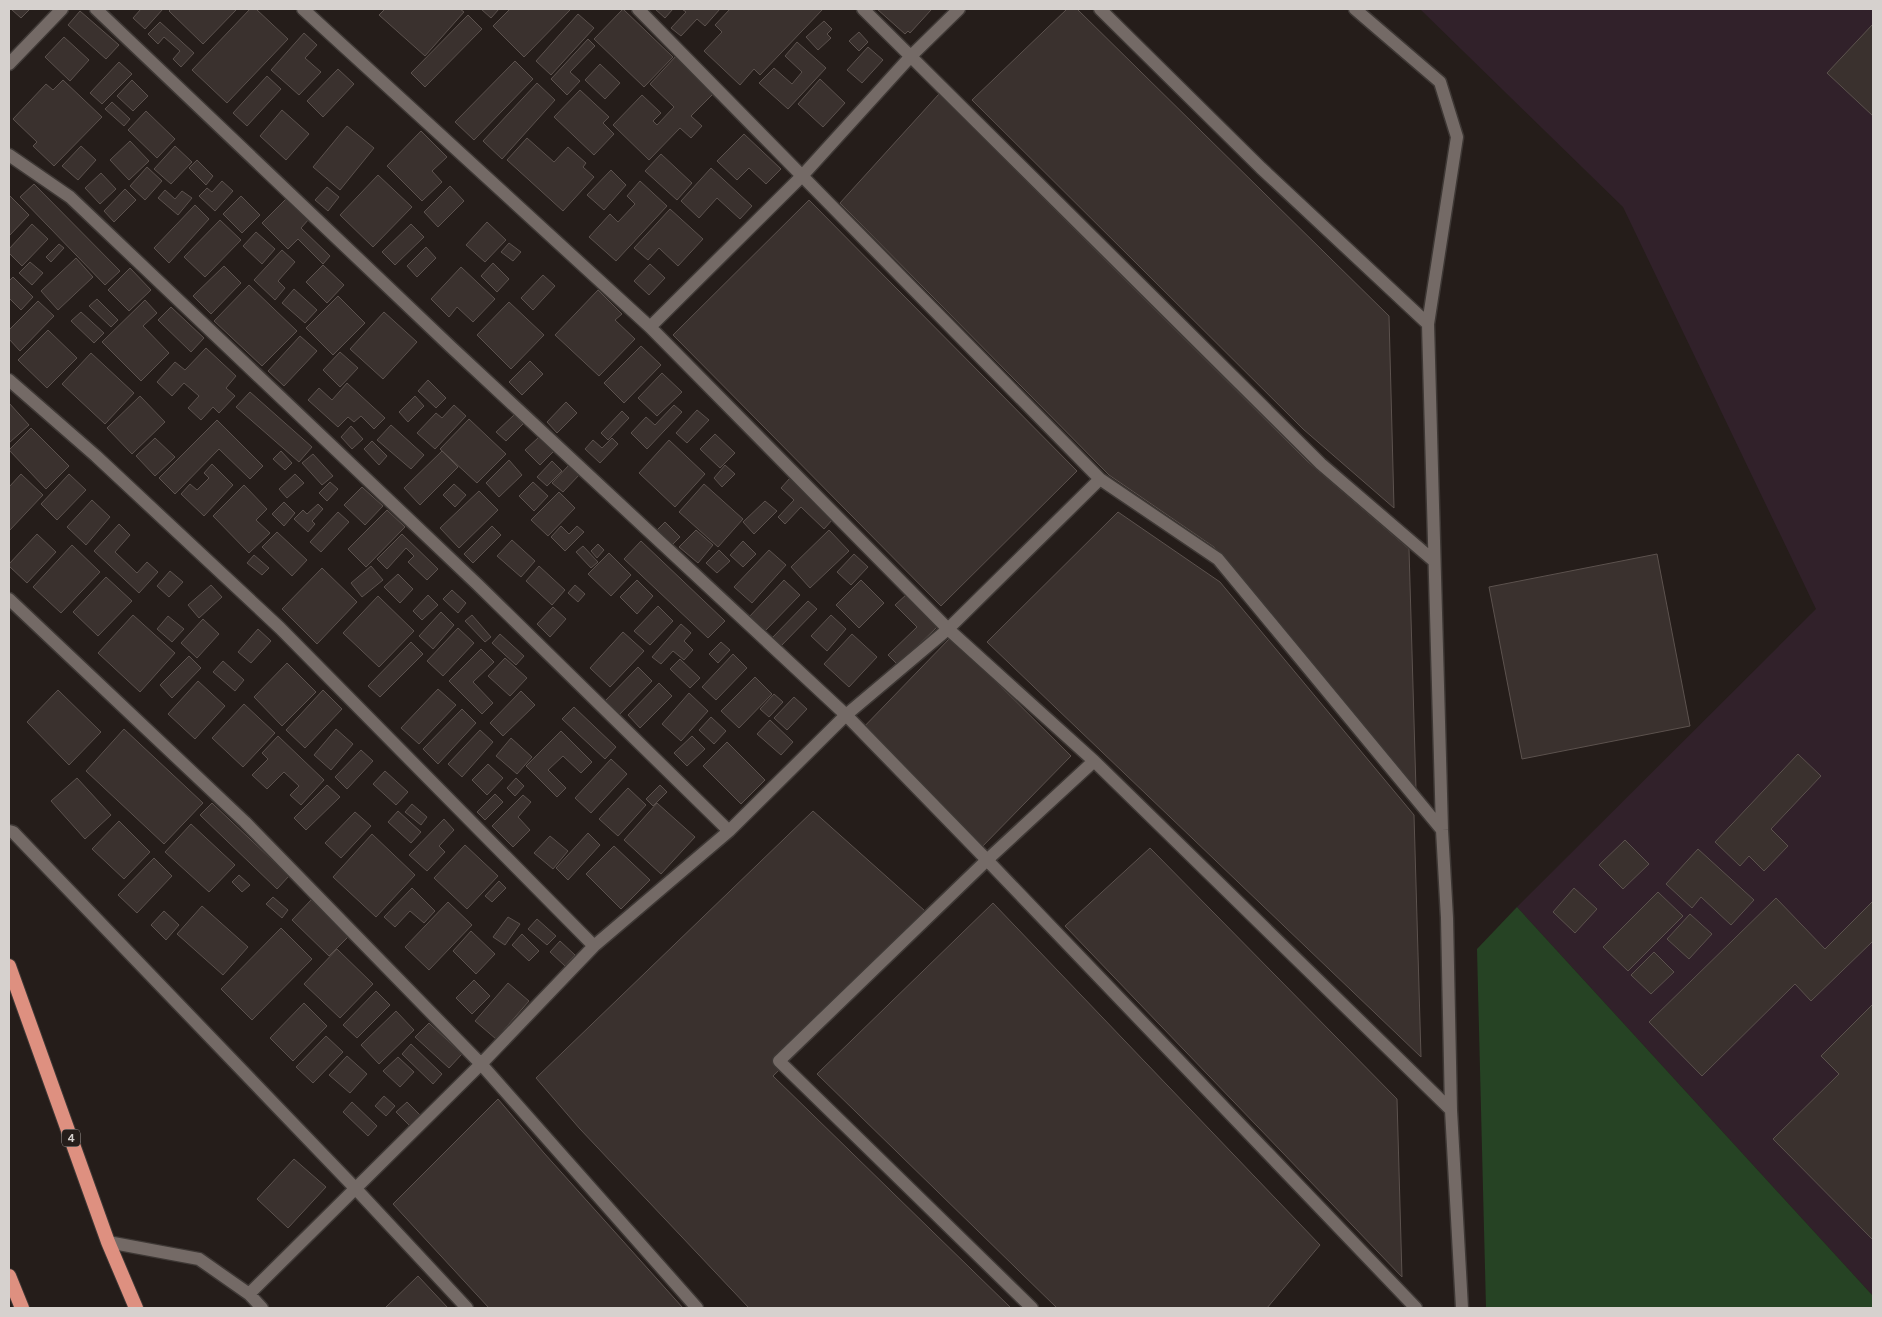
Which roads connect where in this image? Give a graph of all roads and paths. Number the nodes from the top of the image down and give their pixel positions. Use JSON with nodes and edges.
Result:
{"nodes":[{"id":1,"x":62,"y":9,"type":"edge"},
{"id":2,"x":96,"y":9,"type":"edge"},
{"id":3,"x":303,"y":9,"type":"edge"},
{"id":4,"x":638,"y":9,"type":"edge"},
{"id":5,"x":863,"y":9,"type":"edge"},
{"id":6,"x":959,"y":9,"type":"edge"},
{"id":7,"x":1100,"y":9,"type":"edge"},
{"id":8,"x":1355,"y":9,"type":"edge"},
{"id":9,"x":911,"y":56,"type":"junction"},
{"id":10,"x":9,"y":64,"type":"edge"},
{"id":11,"x":9,"y":155,"type":"edge"},
{"id":12,"x":802,"y":176,"type":"junction"},
{"id":13,"x":1428,"y":324,"type":"junction"},
{"id":14,"x":650,"y":327,"type":"junction"},
{"id":15,"x":9,"y":380,"type":"edge"},
{"id":16,"x":1100,"y":479,"type":"junction"},
{"id":17,"x":1434,"y":562,"type":"junction"},
{"id":18,"x":9,"y":599,"type":"edge"},
{"id":19,"x":948,"y":629,"type":"junction"},
{"id":20,"x":846,"y":715,"type":"junction"},
{"id":21,"x":1094,"y":761,"type":"junction"},
{"id":22,"x":1442,"y":830,"type":"junction"},
{"id":23,"x":9,"y":831,"type":"edge"},
{"id":24,"x":730,"y":831,"type":"junction"},
{"id":25,"x":987,"y":860,"type":"junction"},
{"id":26,"x":594,"y":946,"type":"junction"},
{"id":27,"x":9,"y":966,"type":"edge"},
{"id":28,"x":481,"y":1064,"type":"junction"},
{"id":29,"x":1451,"y":1110,"type":"junction"},
{"id":30,"x":356,"y":1189,"type":"junction"},
{"id":31,"x":108,"y":1242,"type":"junction"},
{"id":32,"x":9,"y":1276,"type":"edge"},
{"id":33,"x":249,"y":1294,"type":"junction"},
{"id":34,"x":22,"y":1308,"type":"edge"},
{"id":35,"x":136,"y":1308,"type":"edge"},
{"id":36,"x":262,"y":1308,"type":"edge"},
{"id":37,"x":467,"y":1308,"type":"edge"},
{"id":38,"x":697,"y":1308,"type":"edge"},
{"id":39,"x":1032,"y":1308,"type":"edge"},
{"id":40,"x":1416,"y":1308,"type":"edge"},
{"id":41,"x":1462,"y":1308,"type":"edge"}],
"edges":[{"from":1,"to":10,"type":"street"},
{"from":2,"to":20,"type":"street"},
{"from":3,"to":14,"type":"street"},
{"from":4,"to":12,"type":"street"},
{"from":5,"to":9,"type":"street"},
{"from":6,"to":9,"type":"street"},
{"from":7,"to":13,"type":"street"},
{"from":8,"to":13,"type":"street"},
{"from":9,"to":12,"type":"street"},
{"from":9,"to":17,"type":"street"},
{"from":11,"to":24,"type":"street"},
{"from":12,"to":14,"type":"street"},
{"from":12,"to":16,"type":"street"},
{"from":13,"to":17,"type":"street"},
{"from":14,"to":19,"type":"street"},
{"from":15,"to":26,"type":"street"},
{"from":16,"to":19,"type":"street"},
{"from":16,"to":22,"type":"street"},
{"from":17,"to":22,"type":"street"},
{"from":18,"to":28,"type":"street"},
{"from":19,"to":20,"type":"street"},
{"from":19,"to":21,"type":"street"},
{"from":20,"to":24,"type":"street"},
{"from":20,"to":25,"type":"street"},
{"from":21,"to":25,"type":"street"},
{"from":21,"to":29,"type":"street"},
{"from":22,"to":29,"type":"street"},
{"from":23,"to":30,"type":"street"},
{"from":24,"to":26,"type":"street"},
{"from":25,"to":39,"type":"street"},
{"from":25,"to":40,"type":"street"},
{"from":26,"to":28,"type":"street"},
{"from":27,"to":31,"type":"highway","number":"4"},
{"from":28,"to":30,"type":"street"},
{"from":28,"to":38,"type":"street"},
{"from":29,"to":41,"type":"street"},
{"from":30,"to":33,"type":"street"},
{"from":30,"to":37,"type":"street"},
{"from":31,"to":33,"type":"street"},
{"from":31,"to":35,"type":"highway","number":"4"},
{"from":32,"to":34,"type":"highway"},
{"from":33,"to":36,"type":"street"}]}
